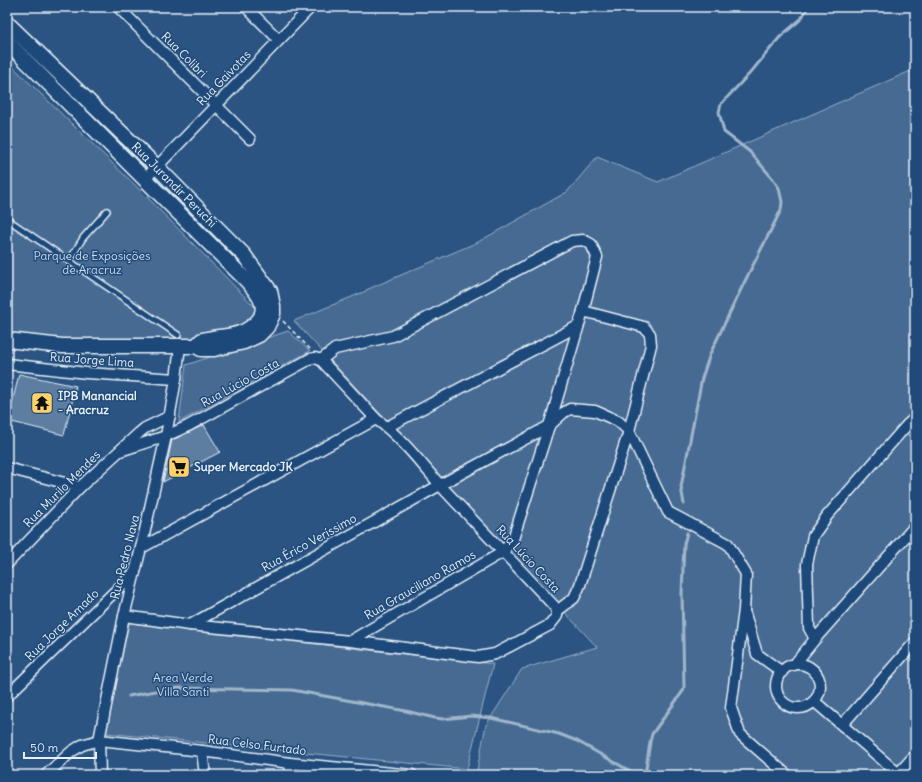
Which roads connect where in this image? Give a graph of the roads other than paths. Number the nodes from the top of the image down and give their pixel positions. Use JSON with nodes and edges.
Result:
{"nodes":[{"id":1,"x":118,"y":7,"type":"edge"},
{"id":2,"x":246,"y":7,"type":"edge"},
{"id":3,"x":311,"y":7,"type":"edge"},
{"id":4,"x":7,"y":22,"type":"edge"},
{"id":5,"x":279,"y":40,"type":"junction"},
{"id":6,"x":7,"y":42,"type":"edge"},
{"id":7,"x":216,"y":105,"type":"junction"},
{"id":8,"x":250,"y":139,"type":"dead end"},
{"id":9,"x":156,"y":166,"type":"junction"},
{"id":10,"x":145,"y":179,"type":"junction"},
{"id":11,"x":108,"y":211,"type":"dead end"},
{"id":12,"x":7,"y":218,"type":"edge"},
{"id":13,"x":69,"y":261,"type":"junction"},
{"id":14,"x":583,"y":311,"type":"junction"},
{"id":15,"x":578,"y":326,"type":"junction"},
{"id":16,"x":7,"y":340,"type":"edge"},
{"id":17,"x":179,"y":340,"type":"junction"},
{"id":18,"x":221,"y":342,"type":"junction"},
{"id":19,"x":321,"y":360,"type":"junction"},
{"id":20,"x":7,"y":364,"type":"edge"},
{"id":21,"x":176,"y":379,"type":"junction"},
{"id":22,"x":170,"y":416,"type":"junction"},
{"id":23,"x":915,"y":418,"type":"edge"},
{"id":24,"x":376,"y":419,"type":"junction"},
{"id":25,"x":549,"y":426,"type":"junction"},
{"id":26,"x":387,"y":427,"type":"junction"},
{"id":27,"x":629,"y":431,"type":"junction"},
{"id":28,"x":166,"y":436,"type":"junction"},
{"id":29,"x":120,"y":451,"type":"junction"},
{"id":30,"x":7,"y":468,"type":"edge"},
{"id":31,"x":440,"y":485,"type":"junction"},
{"id":32,"x":80,"y":487,"type":"junction"},
{"id":33,"x":915,"y":526,"type":"edge"},
{"id":34,"x":141,"y":548,"type":"junction"},
{"id":35,"x":503,"y":552,"type":"junction"},
{"id":36,"x":7,"y":564,"type":"edge"},
{"id":37,"x":135,"y":572,"type":"junction"},
{"id":38,"x":744,"y":610,"type":"junction"},
{"id":39,"x":556,"y":611,"type":"junction"},
{"id":40,"x":124,"y":616,"type":"junction"},
{"id":41,"x":190,"y":625,"type":"junction"},
{"id":42,"x":816,"y":639,"type":"junction"},
{"id":43,"x":350,"y":641,"type":"junction"},
{"id":44,"x":915,"y":642,"type":"edge"},
{"id":45,"x":794,"y":665,"type":"junction"},
{"id":46,"x":782,"y":672,"type":"junction"},
{"id":47,"x":7,"y":696,"type":"edge"},
{"id":48,"x":814,"y":701,"type":"junction"},
{"id":49,"x":842,"y":725,"type":"junction"},
{"id":50,"x":99,"y":740,"type":"junction"},
{"id":51,"x":202,"y":752,"type":"junction"},
{"id":52,"x":915,"y":755,"type":"edge"},
{"id":53,"x":290,"y":763,"type":"junction"},
{"id":54,"x":374,"y":773,"type":"edge"},
{"id":55,"x":899,"y":774,"type":"edge"},
{"id":56,"x":46,"y":775,"type":"edge"},
{"id":57,"x":100,"y":775,"type":"edge"},
{"id":58,"x":205,"y":775,"type":"edge"},
{"id":59,"x":292,"y":775,"type":"edge"},
{"id":60,"x":412,"y":775,"type":"edge"},
{"id":61,"x":787,"y":775,"type":"edge"}],
"edges":[{"from":1,"to":7,"type":"street","name":"Rua Colibri"},
{"from":2,"to":5,"type":"street"},
{"from":3,"to":5,"type":"street","name":"Rua Gaivotas"},
{"from":4,"to":9,"type":"street","name":"Rua Jurandir Peruchi"},
{"from":5,"to":7,"type":"street","name":"Rua Gaivotas"},
{"from":6,"to":10,"type":"street","name":"Rua Jurandir Peruchi"},
{"from":7,"to":8,"type":"street","name":"Rua Colibri"},
{"from":7,"to":9,"type":"street","name":"Rua Gaivotas"},
{"from":9,"to":10,"type":"street","name":"Rua Gaivotas"},
{"from":9,"to":18,"type":"street","name":"Rua Jurandir Peruchi"},
{"from":10,"to":18,"type":"street","name":"Rua Jurandir Peruchi"},
{"from":11,"to":13,"type":"lane"},
{"from":12,"to":13,"type":"lane"},
{"from":13,"to":17,"type":"lane"},
{"from":14,"to":15,"type":"street"},
{"from":14,"to":19,"type":"street"},
{"from":14,"to":27,"type":"street"},
{"from":15,"to":25,"type":"street"},
{"from":15,"to":26,"type":"street"},
{"from":16,"to":17,"type":"street"},
{"from":17,"to":18,"type":"street"},
{"from":17,"to":21,"type":"street","name":"Rua Pedro Nava"},
{"from":19,"to":24,"type":"street","name":"Rua Lúcio Costa"},
{"from":19,"to":28,"type":"street","name":"Rua Lúcio Costa"},
{"from":20,"to":21,"type":"street","name":"Rua Jorge Lima"},
{"from":21,"to":22,"type":"street","name":"Rua Pedro Nava"},
{"from":22,"to":28,"type":"street","name":"Rua Pedro Nava"},
{"from":22,"to":29,"type":"street","name":"Rua Murilo Mendes"},
{"from":23,"to":42,"type":"street"},
{"from":24,"to":26,"type":"street","name":"Rua Lúcio Costa"},
{"from":24,"to":34,"type":"street"},
{"from":25,"to":27,"type":"street","name":"Rua Érico Veríssimo"},
{"from":25,"to":31,"type":"street","name":"Rua Érico Veríssimo"},
{"from":25,"to":35,"type":"street"},
{"from":26,"to":31,"type":"street","name":"Rua Lúcio Costa"},
{"from":27,"to":38,"type":"street"},
{"from":27,"to":39,"type":"street"},
{"from":28,"to":29,"type":"street","name":"Rua Murilo Mendes"},
{"from":28,"to":34,"type":"street","name":"Rua Pedro Nava"},
{"from":29,"to":32,"type":"street","name":"Rua Murilo Mendes"},
{"from":30,"to":32,"type":"street"},
{"from":31,"to":35,"type":"street","name":"Rua Lúcio Costa"},
{"from":31,"to":41,"type":"street","name":"Rua Érico Veríssimo"},
{"from":32,"to":36,"type":"street","name":"Rua Murilo Mendes"},
{"from":33,"to":42,"type":"street"},
{"from":34,"to":37,"type":"street","name":"Rua Pedro Nava"},
{"from":35,"to":39,"type":"street","name":"Rua Lúcio Costa"},
{"from":35,"to":43,"type":"street","name":"Rua Grauciliano Ramos"},
{"from":37,"to":40,"type":"street","name":"Rua Pedro Nava"},
{"from":37,"to":47,"type":"street","name":"Rua Jorge Amado"},
{"from":38,"to":46,"type":"street"},
{"from":38,"to":61,"type":"street"},
{"from":39,"to":43,"type":"street","name":"Rua Lúcio Costa"},
{"from":40,"to":41,"type":"street","name":"Rua Lúcio Costa"},
{"from":40,"to":50,"type":"street","name":"Rua Pedro Nava"},
{"from":41,"to":43,"type":"street","name":"Rua Lúcio Costa"},
{"from":42,"to":45,"type":"street"},
{"from":44,"to":49,"type":"street"},
{"from":45,"to":46,"type":"street"},
{"from":45,"to":48,"type":"street"},
{"from":46,"to":48,"type":"street"},
{"from":48,"to":49,"type":"street"},
{"from":49,"to":55,"type":"street"},
{"from":50,"to":51,"type":"street","name":"Rua Celso Furtado"},
{"from":50,"to":56,"type":"street"},
{"from":50,"to":57,"type":"street","name":"Rua Pedro Nava"},
{"from":51,"to":53,"type":"street","name":"Rua Celso Furtado"},
{"from":51,"to":58,"type":"street"},
{"from":52,"to":55,"type":"street"},
{"from":53,"to":54,"type":"street","name":"Rua Celso Furtado"},
{"from":53,"to":59,"type":"street"},
{"from":54,"to":60,"type":"street","name":"Rua Celso Furtado"}]}
